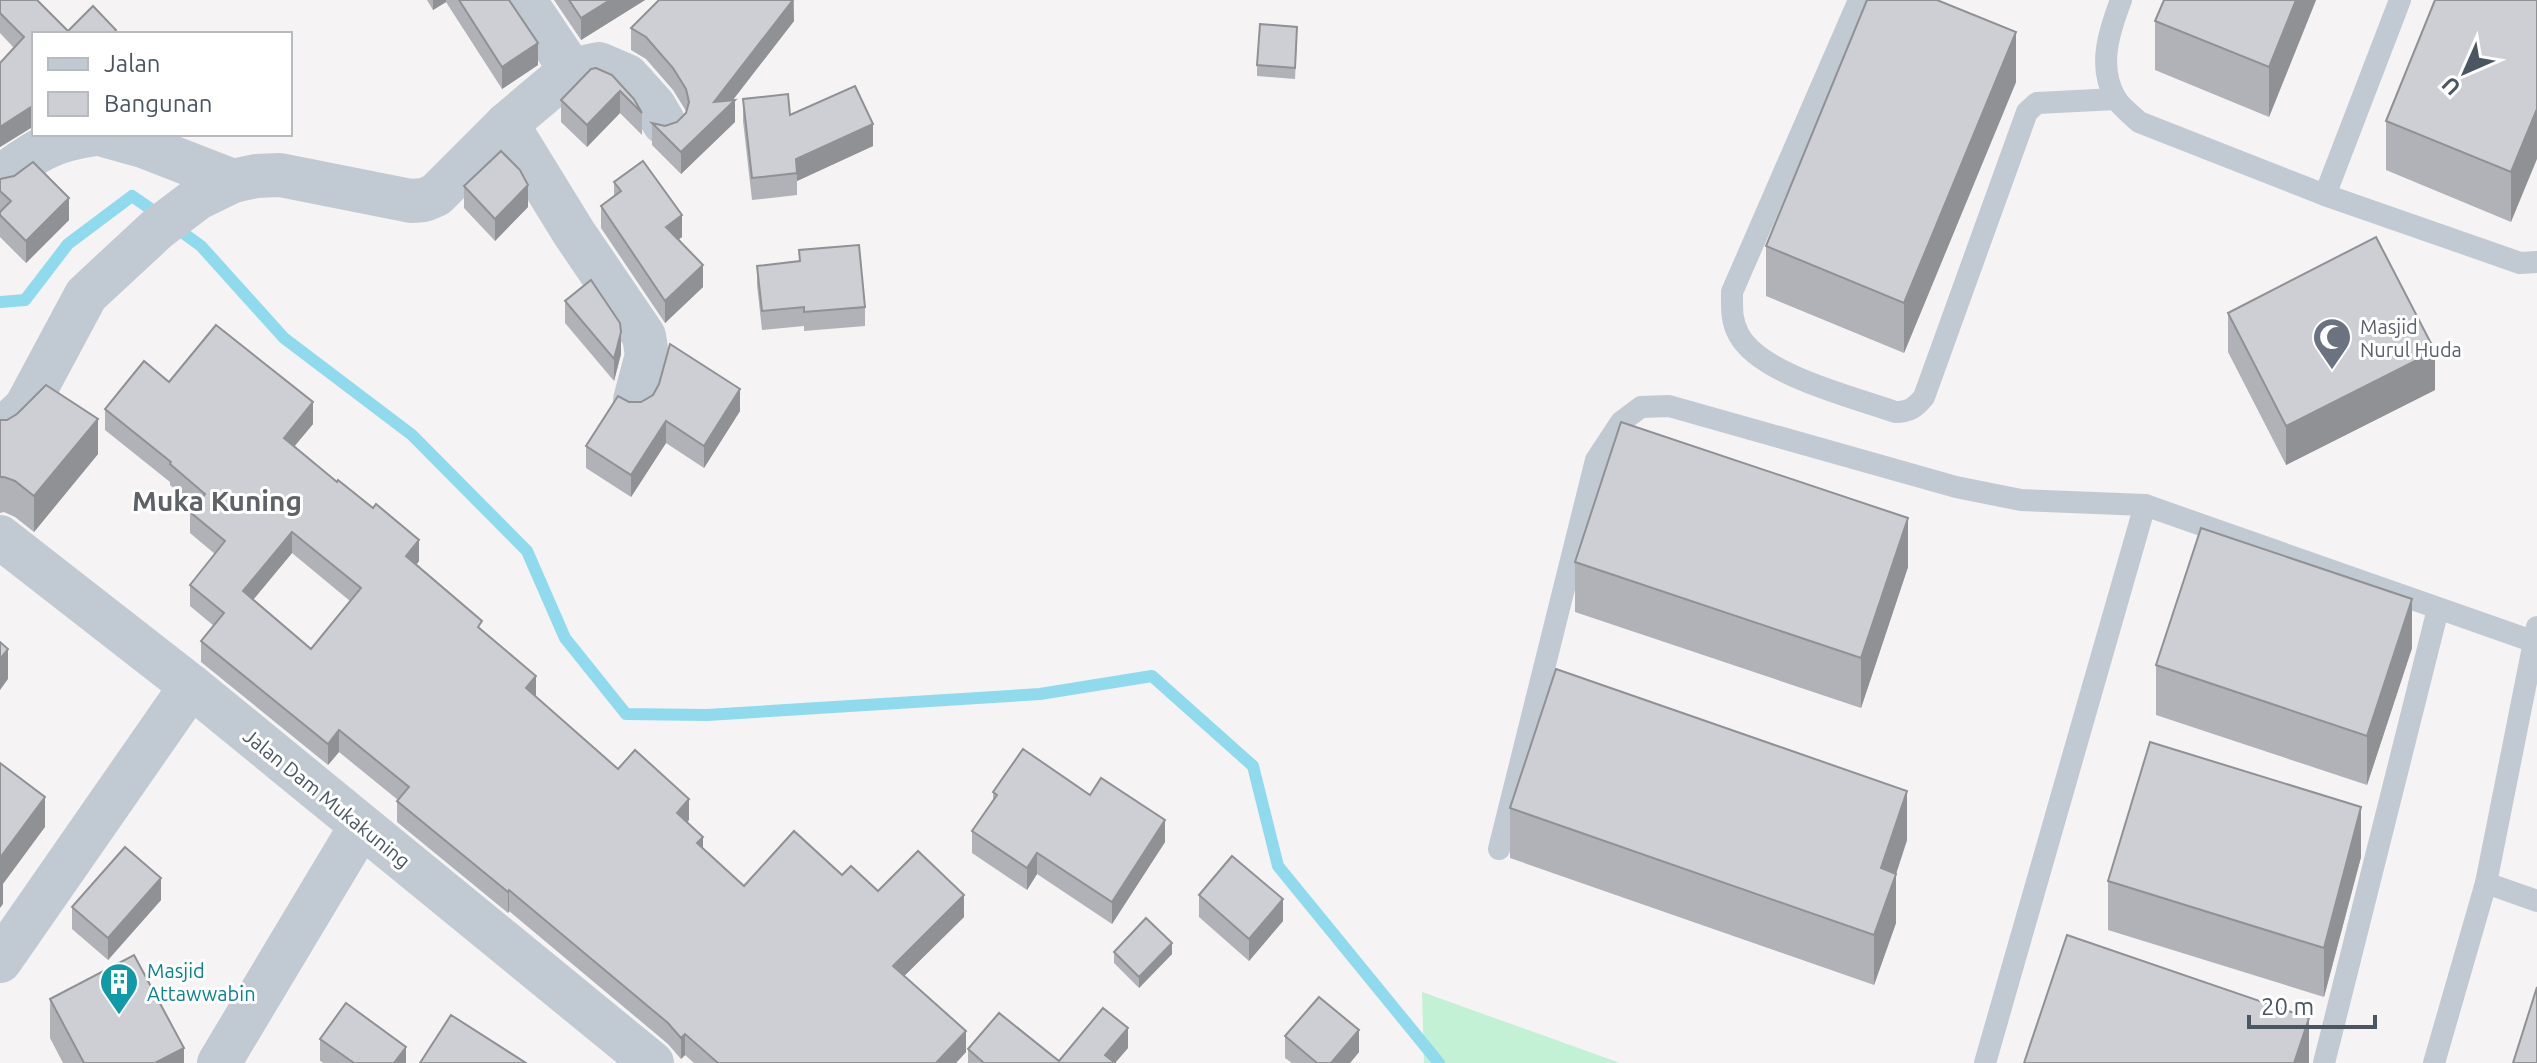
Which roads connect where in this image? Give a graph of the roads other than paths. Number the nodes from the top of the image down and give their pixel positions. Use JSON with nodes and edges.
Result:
{"nodes":[{"id":1,"x":524,"y":0,"type":"edge"},
{"id":2,"x":1859,"y":0,"type":"edge"},
{"id":3,"x":2121,"y":0,"type":"edge"},
{"id":4,"x":2400,"y":0,"type":"edge"},
{"id":5,"x":571,"y":70,"type":"junction"},
{"id":6,"x":2116,"y":99,"type":"junction"},
{"id":7,"x":664,"y":123,"type":"edge"},
{"id":8,"x":507,"y":124,"type":"junction"},
{"id":9,"x":81,"y":136,"type":"edge"},
{"id":10,"x":106,"y":136,"type":"edge"},
{"id":11,"x":0,"y":177,"type":"edge"},
{"id":12,"x":216,"y":190,"type":"junction"},
{"id":13,"x":2325,"y":195,"type":"junction"},
{"id":14,"x":2537,"y":262,"type":"edge"},
{"id":15,"x":635,"y":400,"type":"edge"},
{"id":16,"x":0,"y":432,"type":"edge"},
{"id":17,"x":2145,"y":505,"type":"junction"},
{"id":18,"x":0,"y":537,"type":"edge"},
{"id":19,"x":2438,"y":609,"type":"junction"},
{"id":20,"x":2535,"y":634,"type":"edge"},
{"id":21,"x":191,"y":686,"type":"junction"},
{"id":22,"x":361,"y":826,"type":"junction"},
{"id":23,"x":1499,"y":849,"type":"dead end"},
{"id":24,"x":2486,"y":883,"type":"junction"},
{"id":25,"x":2537,"y":901,"type":"edge"},
{"id":26,"x":0,"y":961,"type":"edge"},
{"id":27,"x":219,"y":1063,"type":"edge"},
{"id":28,"x":652,"y":1063,"type":"edge"},
{"id":29,"x":1985,"y":1063,"type":"edge"},
{"id":30,"x":2324,"y":1063,"type":"edge"},
{"id":31,"x":2434,"y":1063,"type":"edge"}],
"edges":[{"from":1,"to":5,"type":"street"},
{"from":2,"to":6,"type":"lane"},
{"from":3,"to":6,"type":"lane"},
{"from":4,"to":13,"type":"lane"},
{"from":5,"to":7,"type":"street"},
{"from":5,"to":8,"type":"street"},
{"from":6,"to":13,"type":"lane"},
{"from":8,"to":12,"type":"street"},
{"from":8,"to":15,"type":"street"},
{"from":9,"to":11,"type":"street"},
{"from":10,"to":12,"type":"street"},
{"from":12,"to":16,"type":"street"},
{"from":13,"to":14,"type":"lane"},
{"from":17,"to":19,"type":"lane"},
{"from":17,"to":23,"type":"lane"},
{"from":17,"to":29,"type":"lane"},
{"from":18,"to":21,"type":"street","name":"Jalan Dam Mukakuning"},
{"from":19,"to":20,"type":"lane"},
{"from":19,"to":30,"type":"lane"},
{"from":20,"to":24,"type":"lane"},
{"from":21,"to":22,"type":"street","name":"Jalan Dam Mukakuning"},
{"from":21,"to":26,"type":"street"},
{"from":22,"to":27,"type":"street"},
{"from":22,"to":28,"type":"street","name":"Jalan Dam Mukakuning"},
{"from":24,"to":25,"type":"lane"},
{"from":24,"to":31,"type":"lane"}]}
